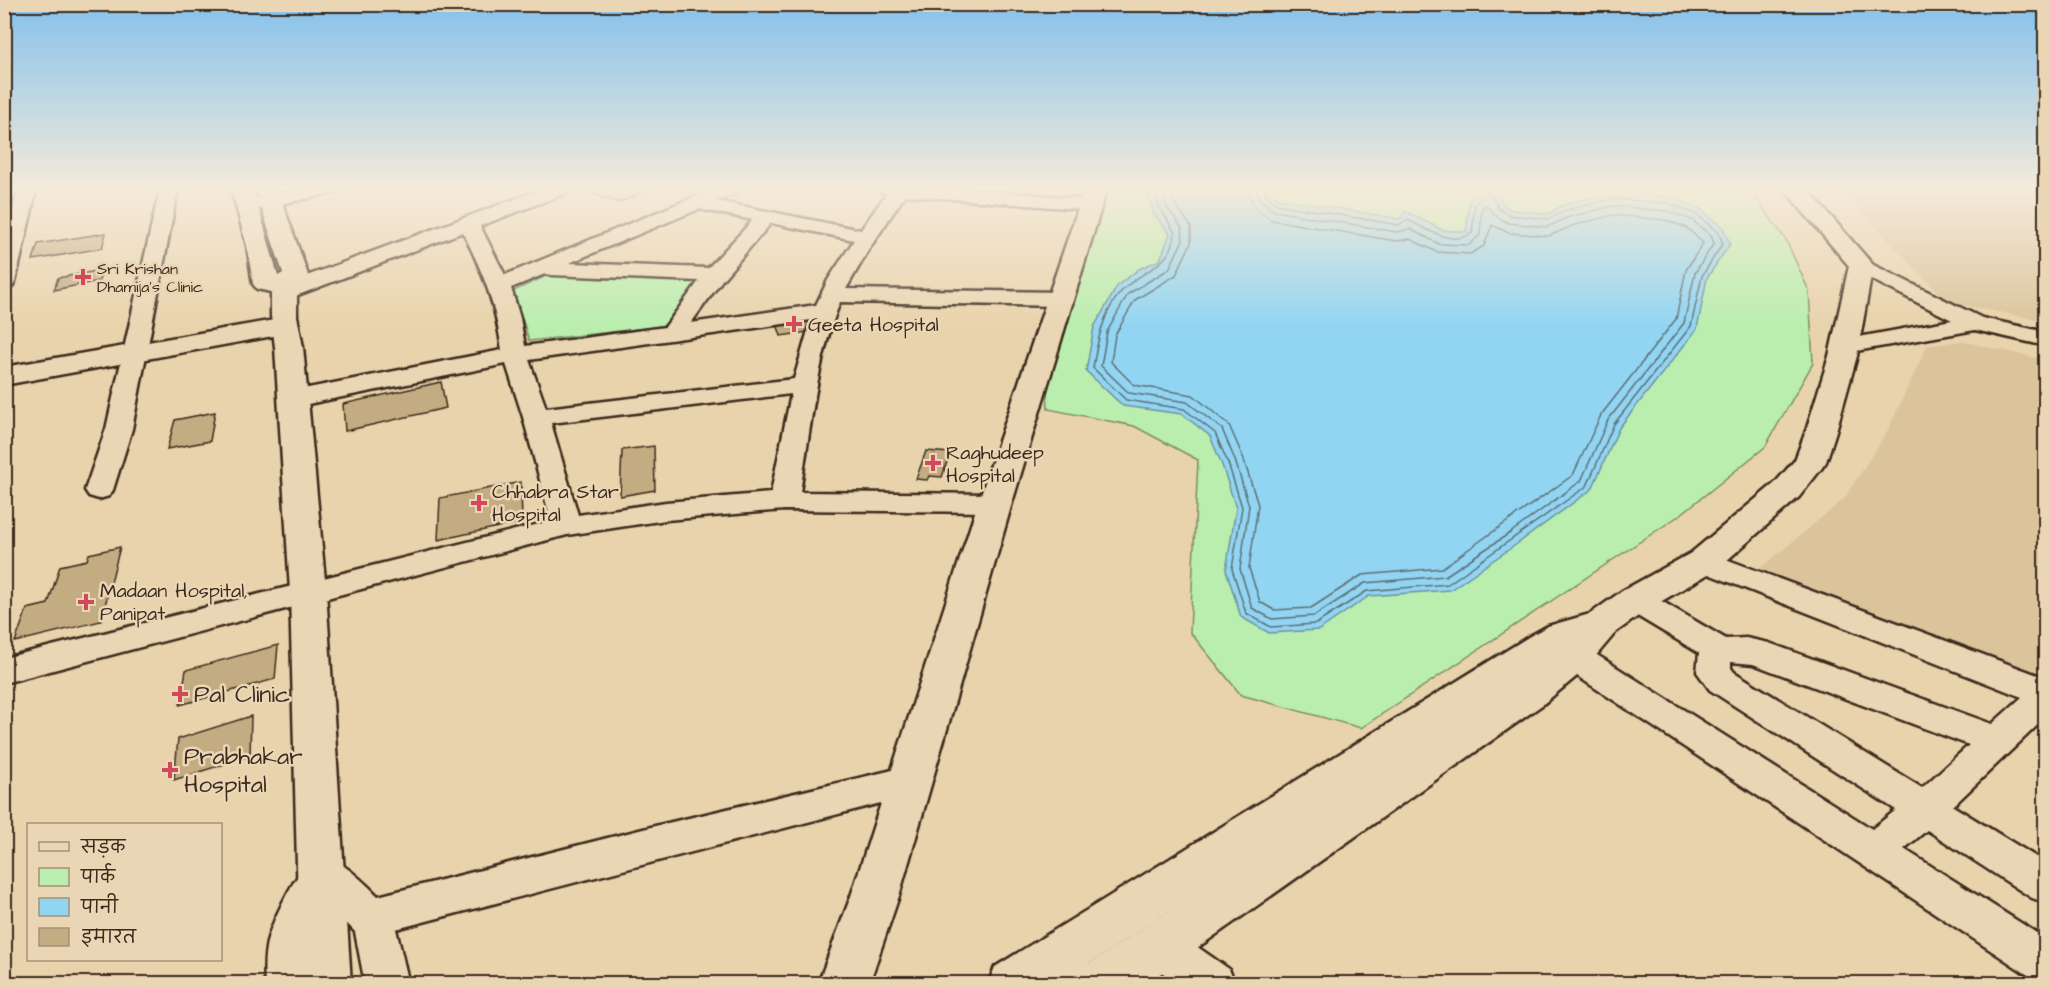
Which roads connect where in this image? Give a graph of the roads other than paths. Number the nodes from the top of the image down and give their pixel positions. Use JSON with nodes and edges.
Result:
{"nodes":[{"id":1,"x":16,"y":234,"type":"edge"},
{"id":2,"x":160,"y":234,"type":"edge"},
{"id":3,"x":260,"y":234,"type":"edge"},
{"id":4,"x":444,"y":234,"type":"edge"},
{"id":5,"x":474,"y":234,"type":"edge"},
{"id":6,"x":624,"y":234,"type":"edge"},
{"id":7,"x":750,"y":234,"type":"edge"},
{"id":8,"x":852,"y":234,"type":"edge"},
{"id":9,"x":869,"y":234,"type":"edge"},
{"id":10,"x":1082,"y":234,"type":"edge"},
{"id":11,"x":1834,"y":234,"type":"edge"},
{"id":12,"x":867,"y":237,"type":"junction"},
{"id":13,"x":1861,"y":265,"type":"junction"},
{"id":14,"x":543,"y":268,"type":"junction"},
{"id":15,"x":714,"y":275,"type":"junction"},
{"id":16,"x":4,"y":282,"type":"edge"},
{"id":17,"x":499,"y":285,"type":"junction"},
{"id":18,"x":1061,"y":299,"type":"junction"},
{"id":19,"x":828,"y":303,"type":"junction"},
{"id":20,"x":284,"y":305,"type":"junction"},
{"id":21,"x":1975,"y":324,"type":"junction"},
{"id":22,"x":672,"y":333,"type":"junction"},
{"id":23,"x":2046,"y":339,"type":"edge"},
{"id":24,"x":1845,"y":346,"type":"junction"},
{"id":25,"x":137,"y":347,"type":"junction"},
{"id":26,"x":515,"y":355,"type":"junction"},
{"id":27,"x":4,"y":363,"type":"edge"},
{"id":28,"x":4,"y":376,"type":"edge"},
{"id":29,"x":806,"y":385,"type":"junction"},
{"id":30,"x":293,"y":399,"type":"junction"},
{"id":31,"x":536,"y":417,"type":"junction"},
{"id":32,"x":99,"y":490,"type":"dead end"},
{"id":33,"x":784,"y":501,"type":"junction"},
{"id":34,"x":995,"y":503,"type":"junction"},
{"id":35,"x":567,"y":526,"type":"junction"},
{"id":36,"x":1704,"y":561,"type":"junction"},
{"id":37,"x":308,"y":591,"type":"junction"},
{"id":38,"x":1619,"y":612,"type":"junction"},
{"id":39,"x":1721,"y":651,"type":"junction"},
{"id":40,"x":1574,"y":657,"type":"junction"},
{"id":41,"x":4,"y":672,"type":"edge"},
{"id":42,"x":2046,"y":694,"type":"edge"},
{"id":43,"x":1999,"y":741,"type":"junction"},
{"id":44,"x":910,"y":782,"type":"junction"},
{"id":45,"x":1925,"y":809,"type":"junction"},
{"id":46,"x":1873,"y":852,"type":"junction"},
{"id":47,"x":322,"y":874,"type":"junction"},
{"id":48,"x":2046,"y":885,"type":"edge"},
{"id":49,"x":371,"y":917,"type":"junction"},
{"id":50,"x":1161,"y":946,"type":"junction"},
{"id":51,"x":2046,"y":963,"type":"edge"},
{"id":52,"x":1066,"y":970,"type":"edge"},
{"id":53,"x":287,"y":984,"type":"edge"},
{"id":54,"x":326,"y":984,"type":"edge"},
{"id":55,"x":387,"y":984,"type":"edge"},
{"id":56,"x":843,"y":984,"type":"edge"},
{"id":57,"x":1013,"y":984,"type":"edge"},
{"id":58,"x":1102,"y":984,"type":"edge"},
{"id":59,"x":1213,"y":984,"type":"edge"}],
"edges":[{"from":1,"to":16,"type":"street"},
{"from":2,"to":25,"type":"street"},
{"from":3,"to":20,"type":"street"},
{"from":4,"to":20,"type":"street"},
{"from":5,"to":17,"type":"street"},
{"from":6,"to":14,"type":"street"},
{"from":7,"to":15,"type":"street"},
{"from":8,"to":12,"type":"street"},
{"from":9,"to":12,"type":"street"},
{"from":10,"to":18,"type":"street"},
{"from":11,"to":13,"type":"street"},
{"from":12,"to":19,"type":"street"},
{"from":13,"to":21,"type":"street"},
{"from":13,"to":24,"type":"street"},
{"from":14,"to":15,"type":"street"},
{"from":14,"to":17,"type":"street"},
{"from":15,"to":22,"type":"street"},
{"from":17,"to":26,"type":"street"},
{"from":18,"to":19,"type":"street"},
{"from":18,"to":34,"type":"street"},
{"from":19,"to":22,"type":"street"},
{"from":19,"to":29,"type":"street"},
{"from":20,"to":25,"type":"street"},
{"from":20,"to":30,"type":"street"},
{"from":21,"to":23,"type":"street"},
{"from":21,"to":24,"type":"street"},
{"from":22,"to":26,"type":"street"},
{"from":24,"to":36,"type":"street"},
{"from":25,"to":27,"type":"street"},
{"from":25,"to":28,"type":"street"},
{"from":25,"to":32,"type":"street"},
{"from":26,"to":30,"type":"street"},
{"from":26,"to":31,"type":"street"},
{"from":29,"to":31,"type":"street"},
{"from":29,"to":33,"type":"street"},
{"from":30,"to":37,"type":"street"},
{"from":31,"to":35,"type":"street"},
{"from":33,"to":34,"type":"street"},
{"from":33,"to":35,"type":"street"},
{"from":34,"to":44,"type":"street"},
{"from":35,"to":37,"type":"street"},
{"from":36,"to":38,"type":"street"},
{"from":36,"to":42,"type":"street"},
{"from":37,"to":41,"type":"street"},
{"from":37,"to":47,"type":"street"},
{"from":38,"to":39,"type":"street"},
{"from":38,"to":40,"type":"street"},
{"from":38,"to":52,"type":"street"},
{"from":39,"to":43,"type":"street"},
{"from":39,"to":45,"type":"street"},
{"from":40,"to":46,"type":"street"},
{"from":40,"to":50,"type":"street"},
{"from":42,"to":43,"type":"street"},
{"from":43,"to":45,"type":"street"},
{"from":44,"to":49,"type":"street"},
{"from":44,"to":56,"type":"street"},
{"from":45,"to":46,"type":"street"},
{"from":45,"to":48,"type":"street"},
{"from":46,"to":51,"type":"street"},
{"from":47,"to":49,"type":"street"},
{"from":47,"to":53,"type":"street"},
{"from":47,"to":54,"type":"street"},
{"from":49,"to":55,"type":"street"},
{"from":50,"to":58,"type":"street"},
{"from":50,"to":59,"type":"street"},
{"from":52,"to":57,"type":"street"}]}
